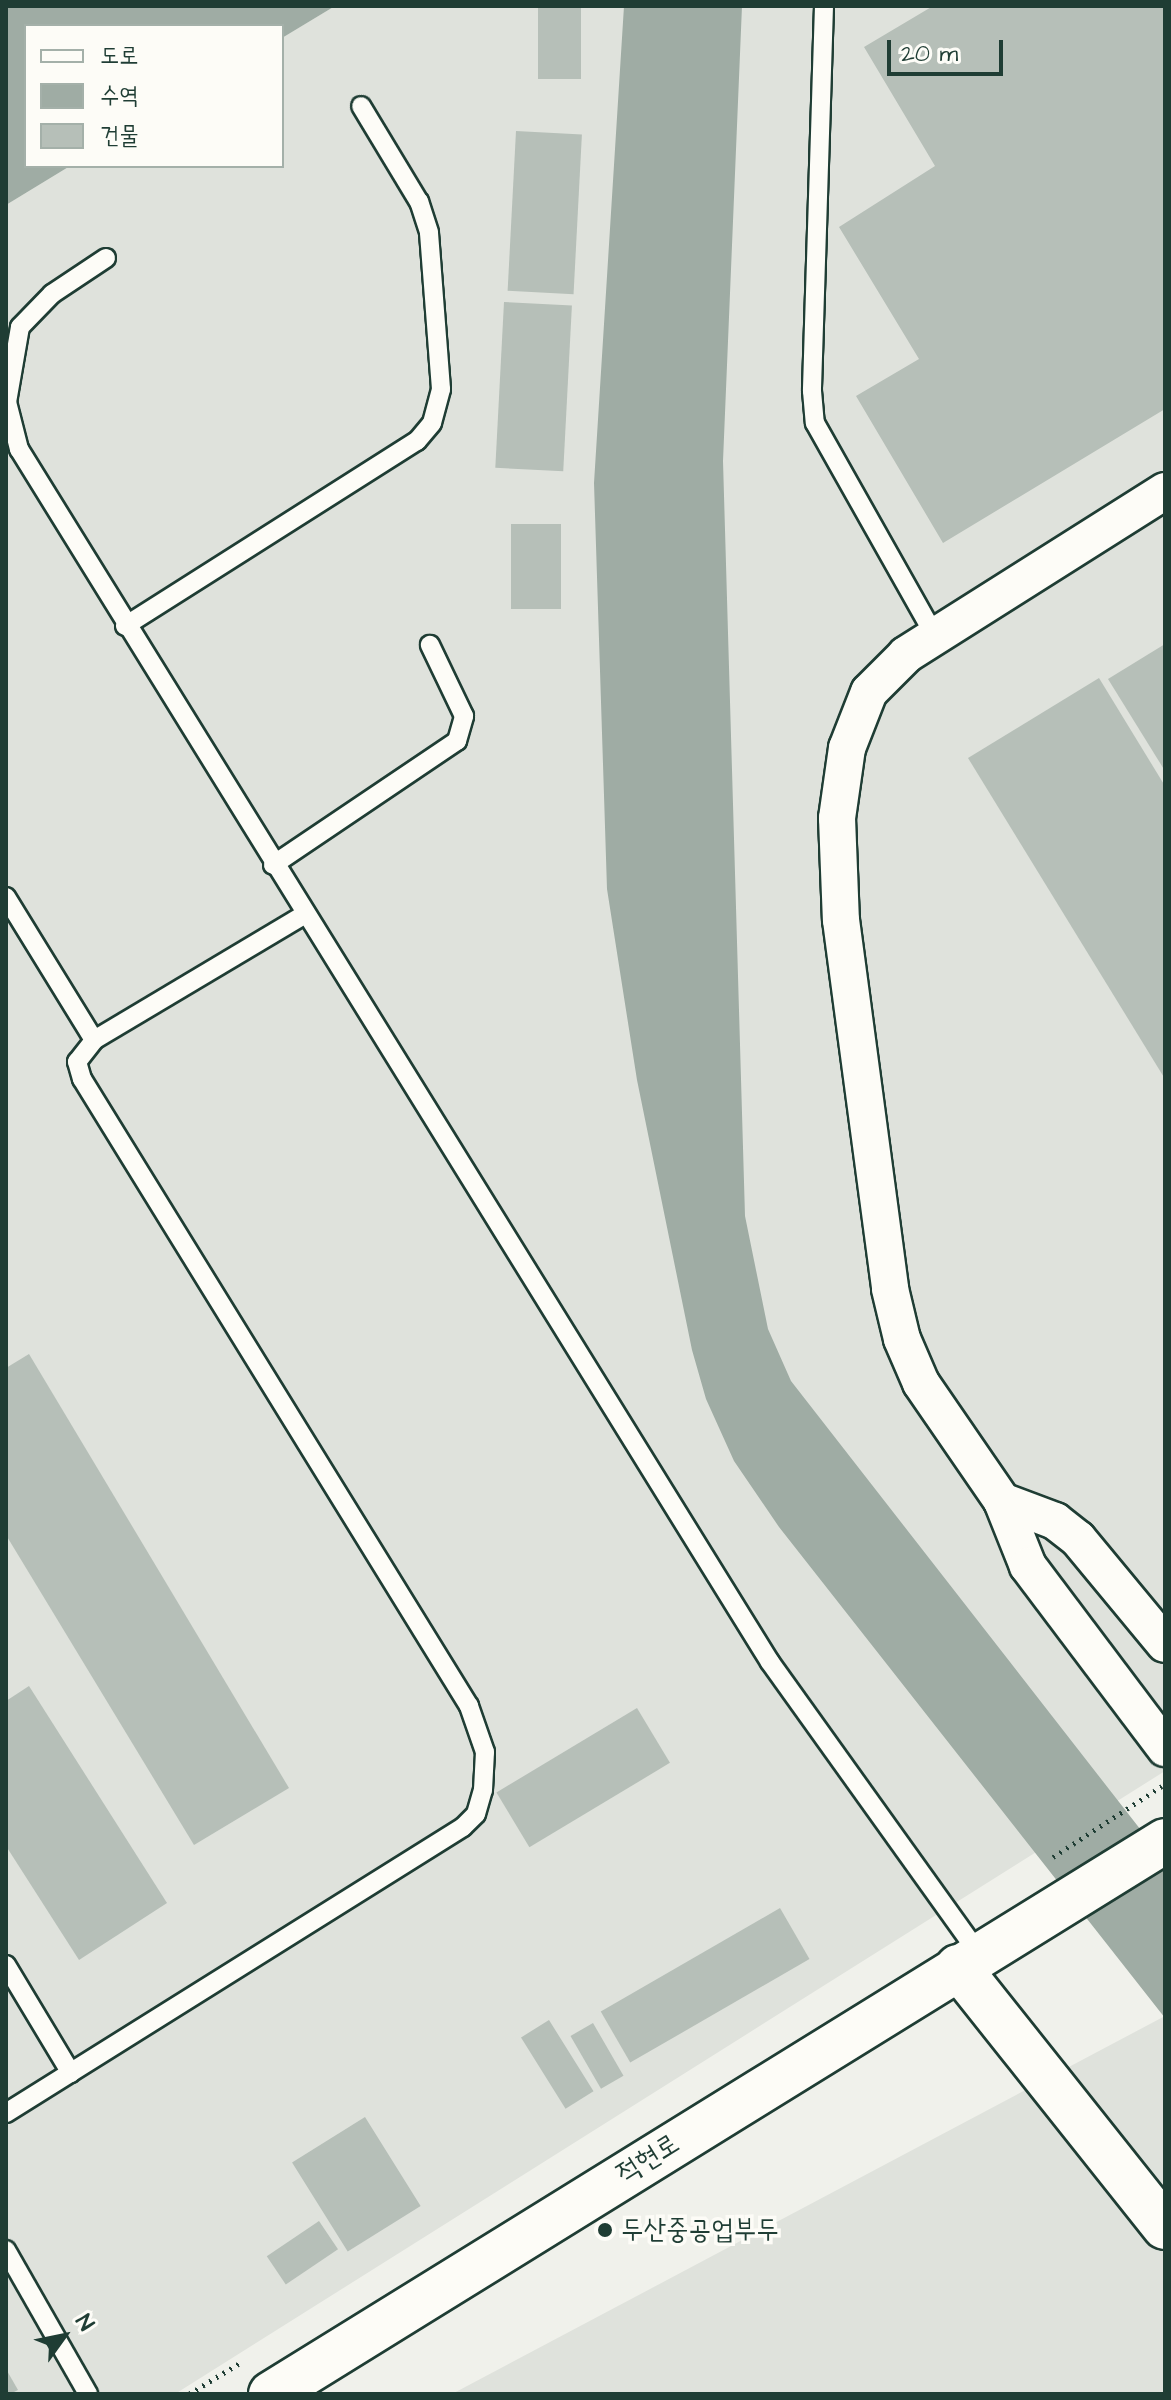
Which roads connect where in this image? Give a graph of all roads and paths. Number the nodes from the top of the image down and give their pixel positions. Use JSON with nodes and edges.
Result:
{"nodes":[{"id":1,"x":824,"y":6,"type":"edge"},
{"id":2,"x":361,"y":106,"type":"dead end"},
{"id":3,"x":106,"y":258,"type":"dead end"},
{"id":4,"x":1165,"y":491,"type":"edge"},
{"id":5,"x":125,"y":626,"type":"junction"},
{"id":6,"x":935,"y":636,"type":"junction"},
{"id":7,"x":430,"y":645,"type":"dead end"},
{"id":8,"x":273,"y":865,"type":"junction"},
{"id":9,"x":6,"y":897,"type":"edge"},
{"id":10,"x":304,"y":915,"type":"junction"},
{"id":11,"x":94,"y":1040,"type":"junction"},
{"id":12,"x":1002,"y":1501,"type":"junction"},
{"id":13,"x":1165,"y":1644,"type":"edge"},
{"id":14,"x":1165,"y":1748,"type":"edge"},
{"id":15,"x":1165,"y":1841,"type":"edge"},
{"id":16,"x":968,"y":1960,"type":"junction"},
{"id":17,"x":6,"y":1965,"type":"edge"},
{"id":18,"x":71,"y":2073,"type":"junction"},
{"id":19,"x":6,"y":2113,"type":"edge"},
{"id":20,"x":1165,"y":2227,"type":"edge"},
{"id":21,"x":6,"y":2250,"type":"edge"},
{"id":22,"x":88,"y":2394,"type":"edge"},
{"id":23,"x":271,"y":2394,"type":"edge"}],
"edges":[{"from":1,"to":6,"type":"lane"},
{"from":2,"to":5,"type":"lane"},
{"from":3,"to":5,"type":"lane"},
{"from":4,"to":6,"type":"street"},
{"from":5,"to":8,"type":"lane"},
{"from":6,"to":12,"type":"street"},
{"from":7,"to":8,"type":"lane"},
{"from":8,"to":10,"type":"lane"},
{"from":9,"to":11,"type":"lane"},
{"from":10,"to":11,"type":"lane"},
{"from":10,"to":16,"type":"lane"},
{"from":11,"to":18,"type":"lane"},
{"from":12,"to":13,"type":"street"},
{"from":12,"to":14,"type":"street"},
{"from":15,"to":16,"type":"main road","name":"적현로"},
{"from":16,"to":20,"type":"main road"},
{"from":16,"to":23,"type":"main road","name":"적현로"},
{"from":17,"to":18,"type":"lane"},
{"from":18,"to":19,"type":"lane"},
{"from":21,"to":22,"type":"lane"}]}
